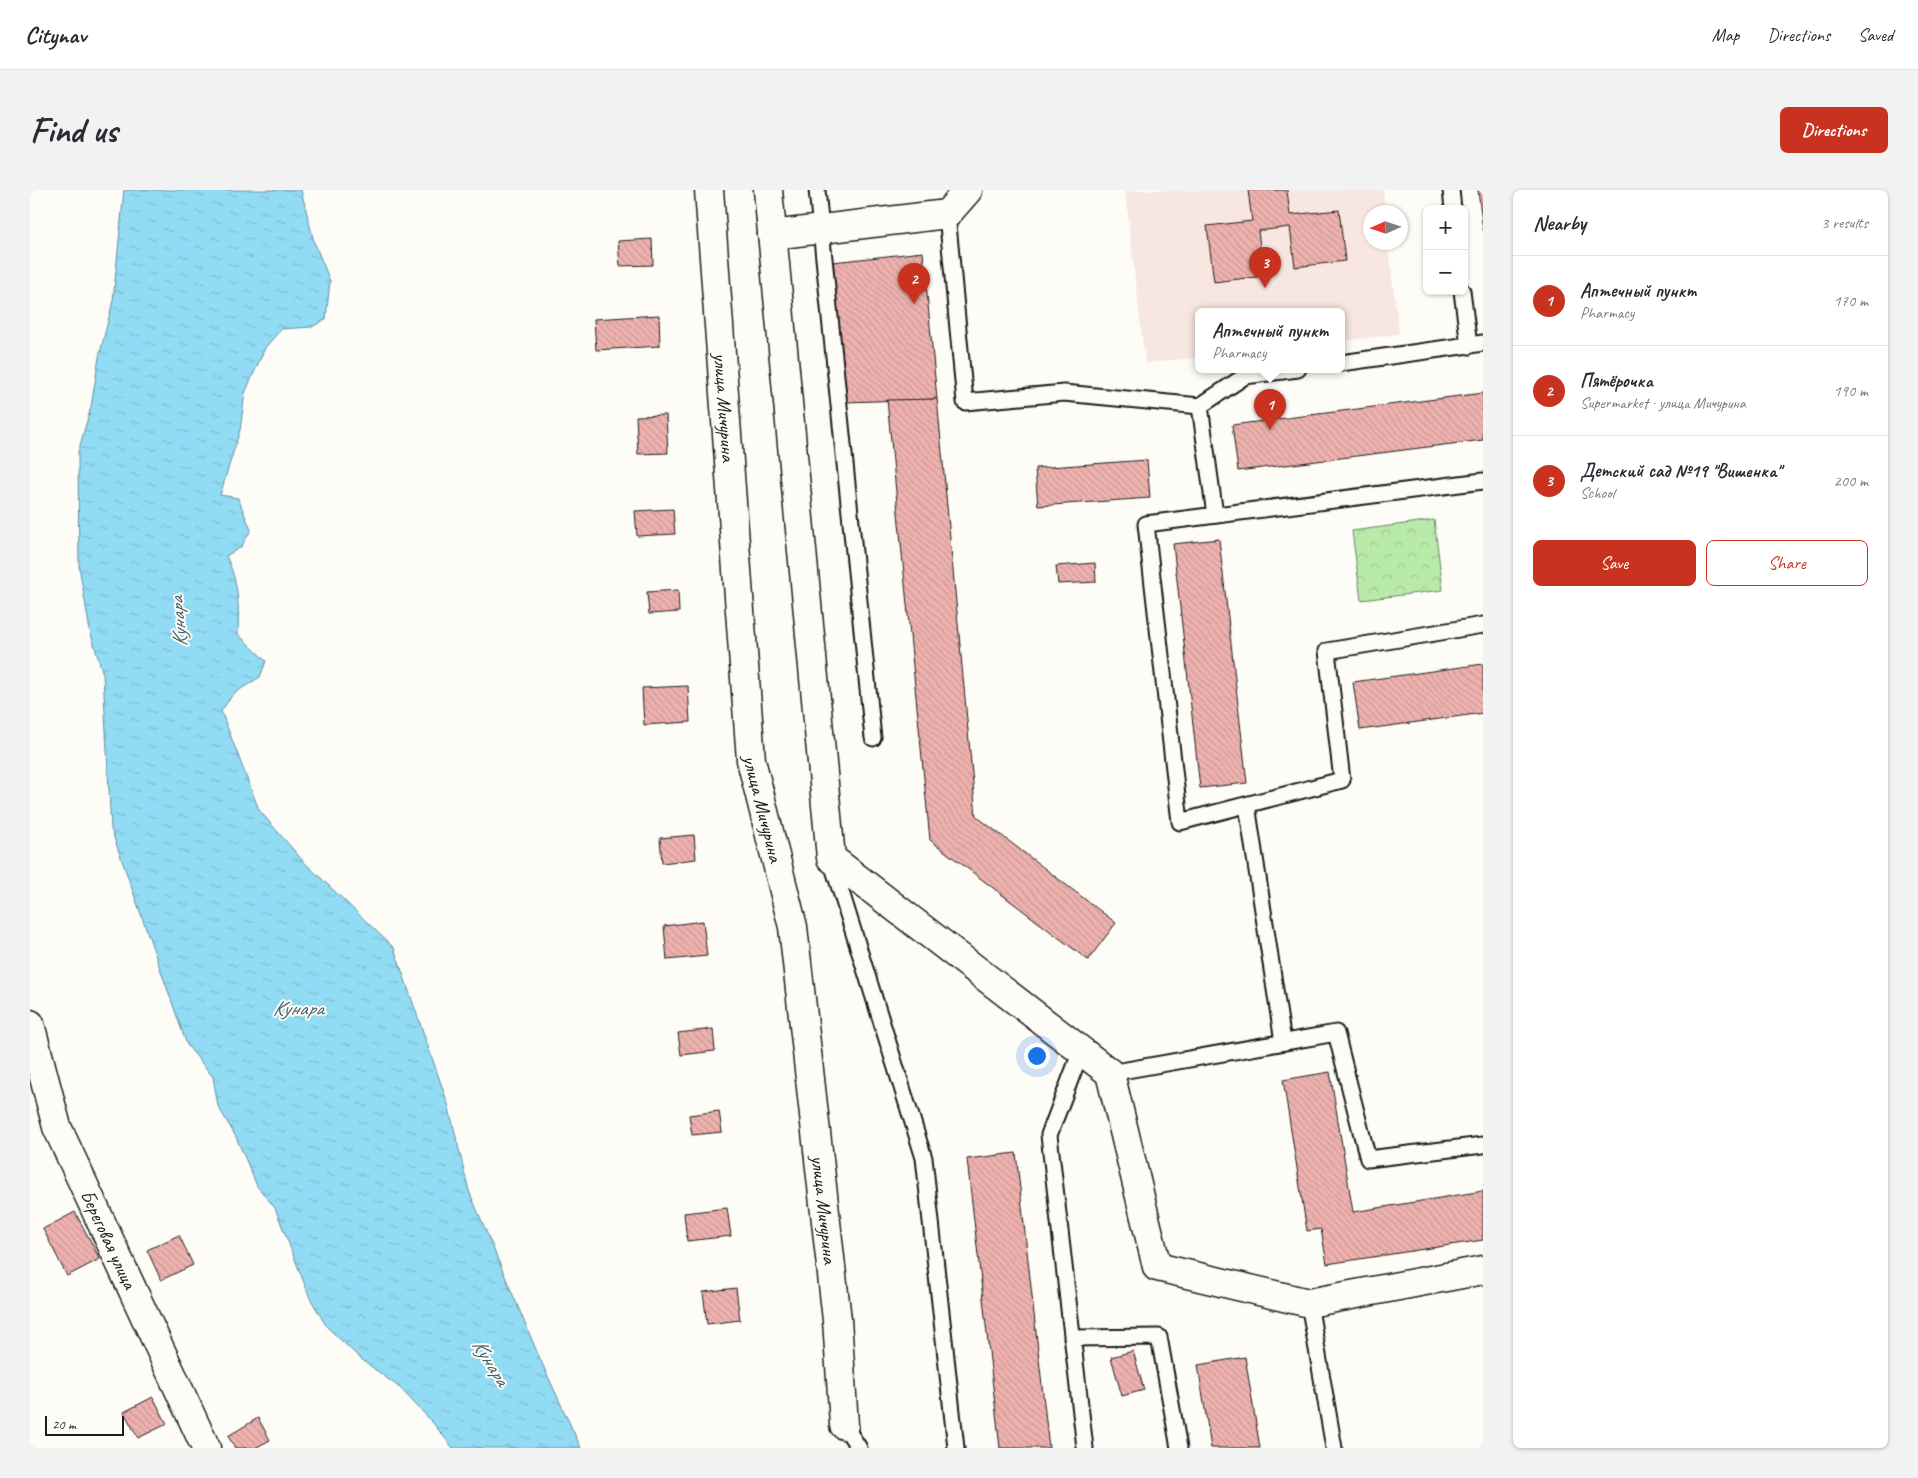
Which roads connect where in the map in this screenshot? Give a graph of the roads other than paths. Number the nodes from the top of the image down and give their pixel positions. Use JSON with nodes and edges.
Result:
{"nodes":[{"id":1,"x":709,"y":190,"type":"edge"},
{"id":2,"x":768,"y":190,"type":"edge"},
{"id":3,"x":817,"y":190,"type":"edge"},
{"id":4,"x":968,"y":190,"type":"edge"},
{"id":5,"x":1451,"y":190,"type":"edge"},
{"id":6,"x":1453,"y":205,"type":"edge"},
{"id":7,"x":947,"y":214,"type":"junction"},
{"id":8,"x":820,"y":229,"type":"junction"},
{"id":9,"x":772,"y":235,"type":"junction"},
{"id":10,"x":1463,"y":295,"type":"edge"},
{"id":11,"x":1476,"y":345,"type":"edge"},
{"id":12,"x":1345,"y":362,"type":"edge"},
{"id":13,"x":1268,"y":373,"type":"edge"},
{"id":14,"x":1200,"y":406,"type":"junction"},
{"id":15,"x":1483,"y":481,"type":"edge"},
{"id":16,"x":1215,"y":515,"type":"junction"},
{"id":17,"x":1483,"y":625,"type":"edge"},
{"id":18,"x":873,"y":738,"type":"dead end"},
{"id":19,"x":1247,"y":805,"type":"junction"},
{"id":20,"x":831,"y":858,"type":"junction"},
{"id":21,"x":30,"y":1024,"type":"edge"},
{"id":22,"x":1283,"y":1042,"type":"junction"},
{"id":23,"x":1081,"y":1051,"type":"junction"},
{"id":24,"x":1110,"y":1073,"type":"junction"},
{"id":25,"x":1483,"y":1145,"type":"edge"},
{"id":26,"x":1483,"y":1270,"type":"edge"},
{"id":27,"x":1309,"y":1303,"type":"junction"},
{"id":28,"x":1072,"y":1338,"type":"junction"},
{"id":29,"x":844,"y":1425,"type":"joint"},
{"id":30,"x":206,"y":1448,"type":"edge"},
{"id":31,"x":859,"y":1448,"type":"edge"},
{"id":32,"x":956,"y":1448,"type":"edge"},
{"id":33,"x":1085,"y":1448,"type":"edge"},
{"id":34,"x":1179,"y":1448,"type":"edge"},
{"id":35,"x":1334,"y":1448,"type":"edge"}],
"edges":[{"from":1,"to":29,"type":"street","name":"улица Мичурина"},
{"from":2,"to":9,"type":"street"},
{"from":3,"to":8,"type":"lane"},
{"from":4,"to":7,"type":"street"},
{"from":5,"to":6,"type":"lane"},
{"from":7,"to":8,"type":"street"},
{"from":7,"to":14,"type":"lane"},
{"from":8,"to":9,"type":"street"},
{"from":8,"to":18,"type":"lane"},
{"from":9,"to":20,"type":"street"},
{"from":10,"to":11,"type":"lane"},
{"from":11,"to":12,"type":"lane"},
{"from":13,"to":14,"type":"lane"},
{"from":14,"to":16,"type":"lane"},
{"from":15,"to":16,"type":"lane"},
{"from":16,"to":19,"type":"lane"},
{"from":17,"to":19,"type":"lane"},
{"from":19,"to":22,"type":"lane"},
{"from":20,"to":23,"type":"street"},
{"from":20,"to":32,"type":"lane"},
{"from":21,"to":30,"type":"street","name":"Береговая улица"},
{"from":22,"to":24,"type":"lane"},
{"from":22,"to":25,"type":"lane"},
{"from":23,"to":24,"type":"street"},
{"from":23,"to":28,"type":"lane"},
{"from":24,"to":27,"type":"street"},
{"from":26,"to":27,"type":"street"},
{"from":27,"to":35,"type":"lane"},
{"from":28,"to":33,"type":"lane"},
{"from":28,"to":34,"type":"lane"},
{"from":29,"to":31,"type":"lane"}]}
